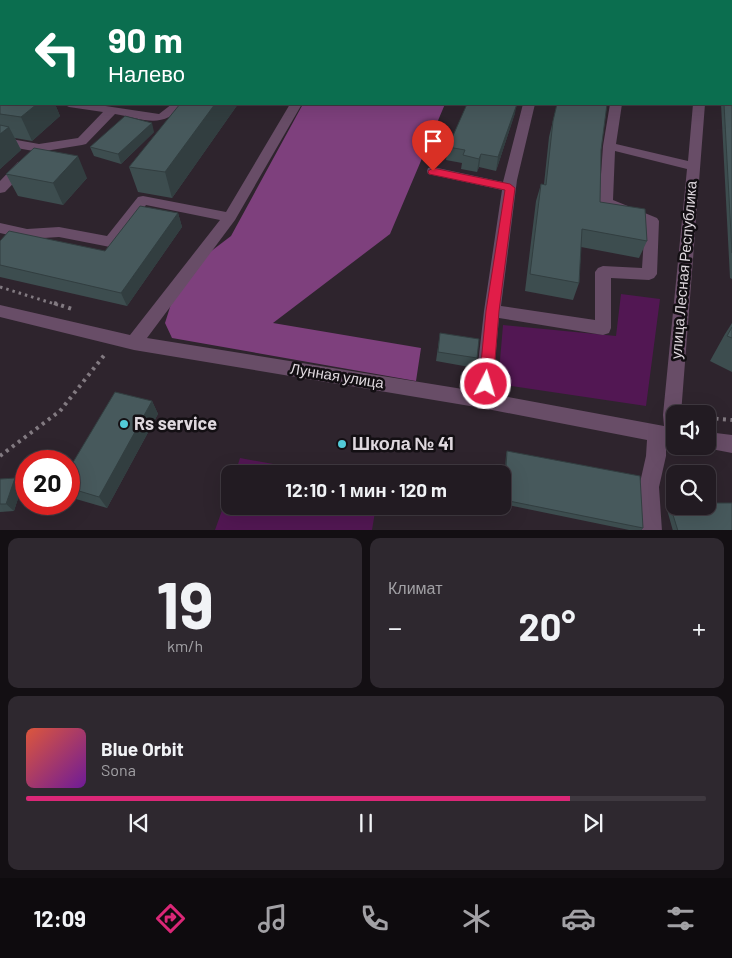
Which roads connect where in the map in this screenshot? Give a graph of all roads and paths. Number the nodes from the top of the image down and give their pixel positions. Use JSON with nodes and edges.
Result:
{"nodes":[{"id":1,"x":84,"y":105,"type":"edge"},
{"id":2,"x":177,"y":105,"type":"edge"},
{"id":3,"x":295,"y":105,"type":"edge"},
{"id":4,"x":529,"y":105,"type":"edge"},
{"id":5,"x":616,"y":105,"type":"edge"},
{"id":6,"x":699,"y":105,"type":"edge"},
{"id":7,"x":115,"y":107,"type":"edge"},
{"id":8,"x":0,"y":141,"type":"edge"},
{"id":9,"x":610,"y":146,"type":"junction"},
{"id":10,"x":39,"y":148,"type":"junction"},
{"id":11,"x":694,"y":167,"type":"junction"},
{"id":12,"x":433,"y":171,"type":"dead end"},
{"id":13,"x":510,"y":188,"type":"junction"},
{"id":14,"x":0,"y":189,"type":"edge"},
{"id":15,"x":230,"y":217,"type":"junction"},
{"id":16,"x":3,"y":232,"type":"edge"},
{"id":17,"x":0,"y":311,"type":"edge"},
{"id":18,"x":492,"y":311,"type":"junction"},
{"id":19,"x":134,"y":343,"type":"junction"},
{"id":20,"x":100,"y":347,"type":"dead end"},
{"id":21,"x":482,"y":400,"type":"junction"},
{"id":22,"x":673,"y":405,"type":"edge"},
{"id":23,"x":716,"y":419,"type":"edge"},
{"id":24,"x":732,"y":420,"type":"edge"},
{"id":25,"x":666,"y":435,"type":"edge"},
{"id":26,"x":666,"y":441,"type":"edge"},
{"id":27,"x":716,"y":442,"type":"edge"},
{"id":28,"x":732,"y":444,"type":"edge"},
{"id":29,"x":0,"y":456,"type":"edge"},
{"id":30,"x":652,"y":530,"type":"edge"}],
"edges":[{"from":1,"to":7,"type":"street"},
{"from":2,"to":7,"type":"street"},
{"from":3,"to":15,"type":"street"},
{"from":4,"to":13,"type":"street"},
{"from":5,"to":9,"type":"street"},
{"from":6,"to":11,"type":"street","name":"улица Лесная Республика"},
{"from":7,"to":10,"type":"street"},
{"from":8,"to":10,"type":"street"},
{"from":9,"to":11,"type":"street"},
{"from":9,"to":18,"type":"street"},
{"from":10,"to":14,"type":"street"},
{"from":11,"to":22,"type":"street","name":"улица Лесная Республика"},
{"from":12,"to":13,"type":"street"},
{"from":13,"to":18,"type":"street"},
{"from":15,"to":16,"type":"street"},
{"from":15,"to":19,"type":"street"},
{"from":17,"to":19,"type":"street","name":"Лунная улица"},
{"from":18,"to":21,"type":"street"},
{"from":19,"to":21,"type":"street","name":"Лунная улица"},
{"from":20,"to":29,"type":"path"},
{"from":21,"to":25,"type":"street","name":"Лунная улица"},
{"from":23,"to":24,"type":"path"},
{"from":26,"to":30,"type":"street","name":"улица Лесная Республика"},
{"from":27,"to":28,"type":"street"}]}
